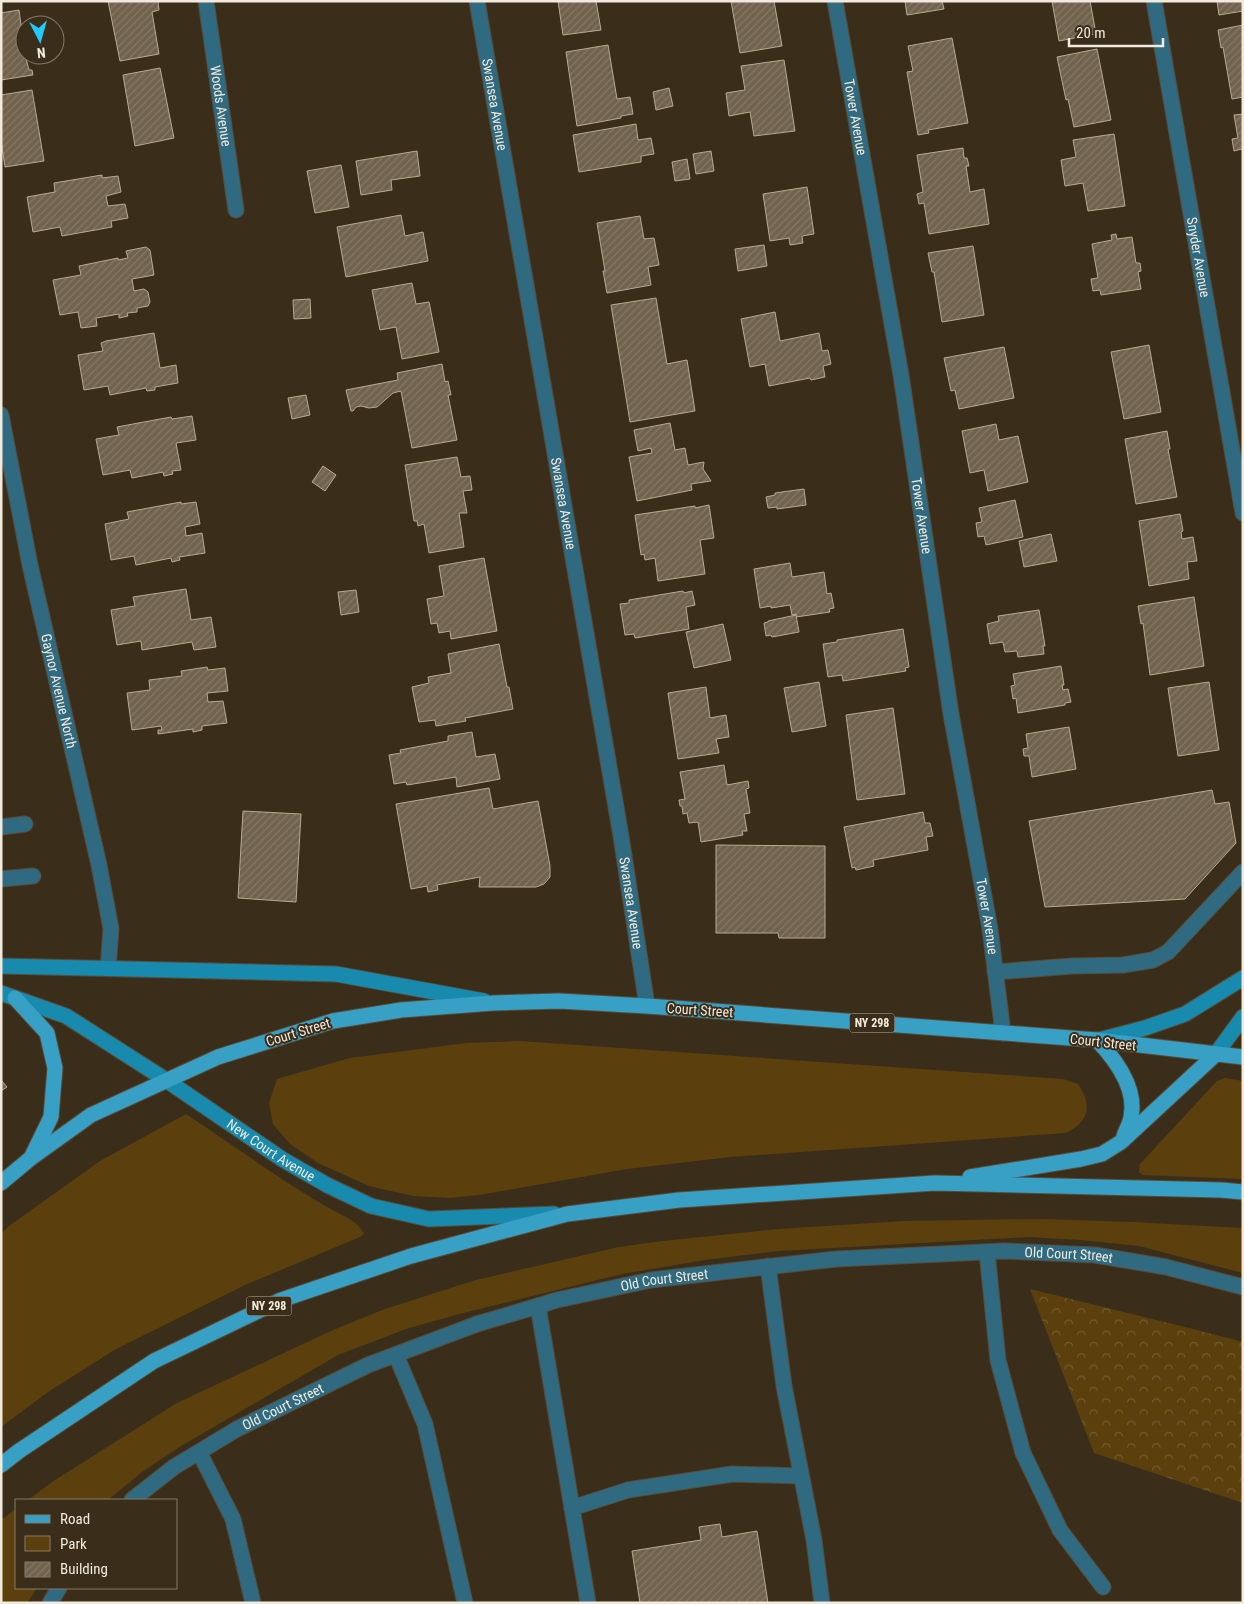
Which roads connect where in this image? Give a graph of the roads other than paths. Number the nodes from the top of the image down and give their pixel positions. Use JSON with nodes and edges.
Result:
{"nodes":[{"id":1,"x":206,"y":1,"type":"edge"},
{"id":2,"x":477,"y":1,"type":"edge"},
{"id":3,"x":835,"y":1,"type":"edge"},
{"id":4,"x":1154,"y":1,"type":"edge"},
{"id":5,"x":236,"y":210,"type":"dead end"},
{"id":6,"x":1,"y":415,"type":"edge"},
{"id":7,"x":1243,"y":513,"type":"edge"},
{"id":8,"x":25,"y":824,"type":"dead end"},
{"id":9,"x":1,"y":826,"type":"edge"},
{"id":10,"x":1243,"y":872,"type":"edge"},
{"id":11,"x":33,"y":876,"type":"dead end"},
{"id":12,"x":1,"y":879,"type":"edge"},
{"id":13,"x":1,"y":966,"type":"edge"},
{"id":14,"x":108,"y":968,"type":"junction"},
{"id":15,"x":995,"y":972,"type":"junction"},
{"id":16,"x":1243,"y":978,"type":"edge"},
{"id":17,"x":8,"y":996,"type":"edge"},
{"id":18,"x":493,"y":1002,"type":"junction"},
{"id":19,"x":648,"y":1006,"type":"junction"},
{"id":20,"x":1243,"y":1017,"type":"edge"},
{"id":21,"x":1003,"y":1033,"type":"junction"},
{"id":22,"x":1097,"y":1040,"type":"junction"},
{"id":23,"x":1216,"y":1054,"type":"junction"},
{"id":24,"x":1243,"y":1057,"type":"edge"},
{"id":25,"x":166,"y":1080,"type":"junction"},
{"id":26,"x":1121,"y":1142,"type":"junction"},
{"id":27,"x":31,"y":1158,"type":"junction"},
{"id":28,"x":1,"y":1183,"type":"edge"},
{"id":29,"x":935,"y":1184,"type":"junction"},
{"id":30,"x":1243,"y":1192,"type":"edge"},
{"id":31,"x":567,"y":1214,"type":"junction"},
{"id":32,"x":987,"y":1252,"type":"junction"},
{"id":33,"x":768,"y":1266,"type":"junction"},
{"id":34,"x":1243,"y":1287,"type":"edge"},
{"id":35,"x":538,"y":1306,"type":"junction"},
{"id":36,"x":396,"y":1354,"type":"junction"},
{"id":37,"x":199,"y":1452,"type":"junction"},
{"id":38,"x":1,"y":1465,"type":"edge"},
{"id":39,"x":801,"y":1476,"type":"junction"},
{"id":40,"x":133,"y":1499,"type":"edge"},
{"id":41,"x":572,"y":1508,"type":"junction"},
{"id":42,"x":1103,"y":1587,"type":"dead end"},
{"id":43,"x":59,"y":1589,"type":"edge"},
{"id":44,"x":50,"y":1603,"type":"edge"},
{"id":45,"x":252,"y":1603,"type":"edge"},
{"id":46,"x":465,"y":1603,"type":"edge"},
{"id":47,"x":588,"y":1603,"type":"edge"},
{"id":48,"x":822,"y":1603,"type":"edge"}],
"edges":[{"from":1,"to":5,"type":"street","name":"Woods Avenue"},
{"from":2,"to":19,"type":"street","name":"Swansea Avenue"},
{"from":3,"to":15,"type":"street","name":"Tower Avenue"},
{"from":4,"to":7,"type":"street","name":"Snyder Avenue"},
{"from":6,"to":14,"type":"street","name":"Gaynor Avenue North"},
{"from":8,"to":9,"type":"street"},
{"from":10,"to":15,"type":"street"},
{"from":11,"to":12,"type":"street"},
{"from":13,"to":14,"type":"main road"},
{"from":14,"to":18,"type":"main road"},
{"from":15,"to":21,"type":"street","name":"Tower Avenue"},
{"from":16,"to":22,"type":"main road"},
{"from":17,"to":25,"type":"main road","name":"New Court Avenue"},
{"from":17,"to":27,"type":"main road"},
{"from":18,"to":19,"type":"main road","name":"Court Street","number":"NY 298"},
{"from":18,"to":25,"type":"main road","name":"Court Street","number":"NY 298"},
{"from":19,"to":21,"type":"main road","name":"Court Street","number":"NY 298"},
{"from":20,"to":23,"type":"main road"},
{"from":21,"to":22,"type":"main road","name":"Court Street","number":"NY 298"},
{"from":22,"to":23,"type":"main road","name":"Court Street","number":"NY 298"},
{"from":22,"to":26,"type":"main road"},
{"from":23,"to":24,"type":"main road","name":"Court Street","number":"NY 298"},
{"from":23,"to":26,"type":"main road"},
{"from":25,"to":27,"type":"main road","number":"NY 298"},
{"from":25,"to":31,"type":"main road","name":"New Court Avenue"},
{"from":26,"to":29,"type":"main road"},
{"from":27,"to":28,"type":"main road","number":"NY 298"},
{"from":29,"to":30,"type":"main road","number":"NY 298"},
{"from":29,"to":31,"type":"main road","number":"NY 298"},
{"from":31,"to":38,"type":"main road","number":"NY 298"},
{"from":32,"to":33,"type":"street","name":"Old Court Street"},
{"from":32,"to":34,"type":"street","name":"Old Court Street"},
{"from":32,"to":42,"type":"street"},
{"from":33,"to":35,"type":"street","name":"Old Court Street"},
{"from":33,"to":39,"type":"street"},
{"from":35,"to":36,"type":"street","name":"Old Court Street"},
{"from":35,"to":41,"type":"street"},
{"from":36,"to":37,"type":"street","name":"Old Court Street"},
{"from":36,"to":46,"type":"street"},
{"from":37,"to":40,"type":"street","name":"Old Court Street"},
{"from":37,"to":45,"type":"street"},
{"from":39,"to":41,"type":"street"},
{"from":39,"to":48,"type":"street"},
{"from":41,"to":47,"type":"street"},
{"from":43,"to":44,"type":"street"}]}
